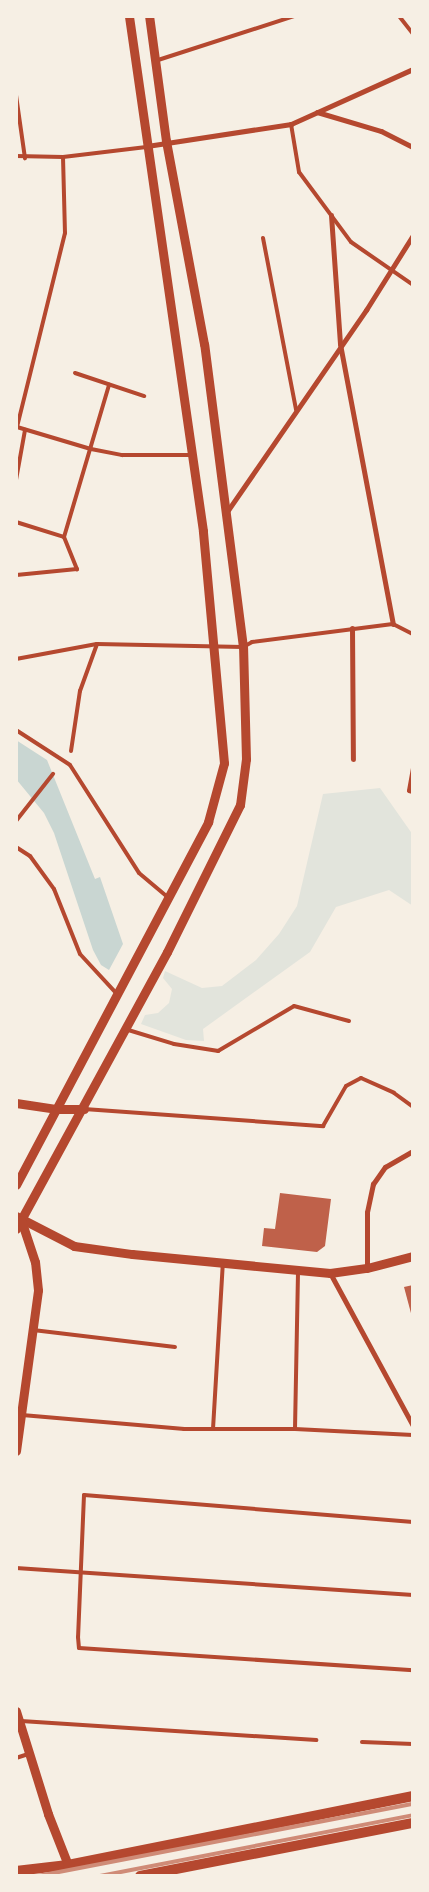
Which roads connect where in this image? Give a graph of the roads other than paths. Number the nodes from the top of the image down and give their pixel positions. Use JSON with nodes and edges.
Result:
{"nodes":[{"id":1,"x":129,"y":16,"type":"edge"},
{"id":2,"x":149,"y":16,"type":"edge"},
{"id":3,"x":294,"y":16,"type":"edge"},
{"id":4,"x":399,"y":16,"type":"edge"},
{"id":5,"x":413,"y":34,"type":"edge"},
{"id":6,"x":155,"y":61,"type":"junction"},
{"id":7,"x":413,"y":69,"type":"edge"},
{"id":8,"x":16,"y":96,"type":"edge"},
{"id":9,"x":317,"y":112,"type":"junction"},
{"id":10,"x":291,"y":124,"type":"junction"},
{"id":11,"x":166,"y":141,"type":"junction"},
{"id":12,"x":146,"y":146,"type":"junction"},
{"id":13,"x":413,"y":147,"type":"edge"},
{"id":14,"x":16,"y":156,"type":"edge"},
{"id":15,"x":64,"y":157,"type":"junction"},
{"id":16,"x":25,"y":158,"type":"junction"},
{"id":17,"x":331,"y":216,"type":"junction"},
{"id":18,"x":413,"y":235,"type":"edge"},
{"id":19,"x":263,"y":238,"type":"dead end"},
{"id":20,"x":389,"y":270,"type":"junction"},
{"id":21,"x":413,"y":285,"type":"edge"},
{"id":22,"x":340,"y":344,"type":"junction"},
{"id":23,"x":76,"y":373,"type":"dead end"},
{"id":24,"x":109,"y":384,"type":"junction"},
{"id":25,"x":144,"y":396,"type":"dead end"},
{"id":26,"x":296,"y":410,"type":"junction"},
{"id":27,"x":25,"y":430,"type":"junction"},
{"id":28,"x":90,"y":449,"type":"junction"},
{"id":29,"x":192,"y":455,"type":"junction"},
{"id":30,"x":16,"y":480,"type":"edge"},
{"id":31,"x":225,"y":515,"type":"junction"},
{"id":32,"x":16,"y":522,"type":"edge"},
{"id":33,"x":64,"y":537,"type":"junction"},
{"id":34,"x":16,"y":576,"type":"edge"},
{"id":35,"x":393,"y":624,"type":"junction"},
{"id":36,"x":352,"y":628,"type":"junction"},
{"id":37,"x":413,"y":634,"type":"edge"},
{"id":38,"x":96,"y":644,"type":"junction"},
{"id":39,"x":243,"y":646,"type":"junction"},
{"id":40,"x":214,"y":648,"type":"junction"},
{"id":41,"x":16,"y":659,"type":"edge"},
{"id":42,"x":16,"y":730,"type":"edge"},
{"id":43,"x":71,"y":751,"type":"dead end"},
{"id":44,"x":353,"y":759,"type":"dead end"},
{"id":45,"x":413,"y":768,"type":"edge"},
{"id":46,"x":53,"y":774,"type":"dead end"},
{"id":47,"x":413,"y":792,"type":"edge"},
{"id":48,"x":16,"y":821,"type":"edge"},
{"id":49,"x":16,"y":847,"type":"edge"},
{"id":50,"x":168,"y":898,"type":"junction"},
{"id":51,"x":117,"y":995,"type":"junction"},
{"id":52,"x":350,"y":1021,"type":"dead end"},
{"id":53,"x":125,"y":1029,"type":"junction"},
{"id":54,"x":16,"y":1103,"type":"edge"},
{"id":55,"x":413,"y":1108,"type":"edge"},
{"id":56,"x":56,"y":1109,"type":"junction"},
{"id":57,"x":84,"y":1109,"type":"junction"},
{"id":58,"x":413,"y":1151,"type":"edge"},
{"id":59,"x":16,"y":1185,"type":"edge"},
{"id":60,"x":19,"y":1218,"type":"edge"},
{"id":61,"x":16,"y":1229,"type":"edge"},
{"id":62,"x":413,"y":1256,"type":"edge"},
{"id":63,"x":222,"y":1263,"type":"junction"},
{"id":64,"x":367,"y":1268,"type":"junction"},
{"id":65,"x":298,"y":1270,"type":"junction"},
{"id":66,"x":330,"y":1273,"type":"junction"},
{"id":67,"x":32,"y":1330,"type":"junction"},
{"id":68,"x":175,"y":1347,"type":"dead end"},
{"id":69,"x":22,"y":1415,"type":"junction"},
{"id":70,"x":413,"y":1426,"type":"edge"},
{"id":71,"x":213,"y":1429,"type":"junction"},
{"id":72,"x":294,"y":1429,"type":"junction"},
{"id":73,"x":413,"y":1435,"type":"edge"},
{"id":74,"x":16,"y":1452,"type":"edge"},
{"id":75,"x":413,"y":1522,"type":"edge"},
{"id":76,"x":16,"y":1568,"type":"edge"},
{"id":77,"x":81,"y":1575,"type":"junction"},
{"id":78,"x":413,"y":1595,"type":"edge"},
{"id":79,"x":413,"y":1670,"type":"edge"},
{"id":80,"x":16,"y":1711,"type":"edge"},
{"id":81,"x":18,"y":1721,"type":"junction"},
{"id":82,"x":316,"y":1740,"type":"dead end"},
{"id":83,"x":362,"y":1742,"type":"dead end"},
{"id":84,"x":413,"y":1744,"type":"edge"},
{"id":85,"x":29,"y":1754,"type":"junction"},
{"id":86,"x":16,"y":1758,"type":"edge"},
{"id":87,"x":413,"y":1796,"type":"edge"},
{"id":88,"x":413,"y":1823,"type":"edge"},
{"id":89,"x":68,"y":1865,"type":"junction"},
{"id":90,"x":16,"y":1870,"type":"edge"},
{"id":91,"x":73,"y":1876,"type":"edge"},
{"id":92,"x":140,"y":1876,"type":"edge"}],
"edges":[{"from":1,"to":12,"type":"street"},
{"from":2,"to":6,"type":"street"},
{"from":3,"to":6,"type":"lane"},
{"from":4,"to":5,"type":"lane"},
{"from":6,"to":11,"type":"street"},
{"from":7,"to":9,"type":"street"},
{"from":8,"to":16,"type":"lane"},
{"from":9,"to":10,"type":"street"},
{"from":9,"to":13,"type":"street"},
{"from":10,"to":11,"type":"street"},
{"from":10,"to":17,"type":"lane"},
{"from":11,"to":12,"type":"street"},
{"from":11,"to":31,"type":"street"},
{"from":12,"to":15,"type":"lane"},
{"from":12,"to":29,"type":"street"},
{"from":14,"to":16,"type":"lane"},
{"from":15,"to":16,"type":"lane"},
{"from":15,"to":27,"type":"lane"},
{"from":17,"to":20,"type":"lane"},
{"from":17,"to":22,"type":"street"},
{"from":18,"to":20,"type":"street"},
{"from":19,"to":26,"type":"lane"},
{"from":20,"to":21,"type":"lane"},
{"from":20,"to":22,"type":"street"},
{"from":22,"to":26,"type":"street"},
{"from":22,"to":35,"type":"street"},
{"from":23,"to":24,"type":"lane"},
{"from":24,"to":25,"type":"lane"},
{"from":24,"to":28,"type":"lane"},
{"from":26,"to":31,"type":"street"},
{"from":27,"to":28,"type":"lane"},
{"from":27,"to":30,"type":"lane"},
{"from":28,"to":29,"type":"lane"},
{"from":28,"to":33,"type":"lane"},
{"from":29,"to":40,"type":"street"},
{"from":31,"to":39,"type":"street"},
{"from":32,"to":33,"type":"lane"},
{"from":33,"to":34,"type":"lane"},
{"from":35,"to":36,"type":"lane"},
{"from":35,"to":37,"type":"lane"},
{"from":36,"to":39,"type":"lane"},
{"from":36,"to":44,"type":"street"},
{"from":38,"to":40,"type":"lane"},
{"from":38,"to":41,"type":"lane"},
{"from":38,"to":43,"type":"lane"},
{"from":39,"to":40,"type":"lane"},
{"from":39,"to":53,"type":"street"},
{"from":40,"to":50,"type":"street"},
{"from":42,"to":50,"type":"lane"},
{"from":45,"to":47,"type":"lane"},
{"from":46,"to":48,"type":"lane"},
{"from":49,"to":51,"type":"lane"},
{"from":50,"to":51,"type":"street"},
{"from":51,"to":56,"type":"street"},
{"from":52,"to":53,"type":"lane"},
{"from":53,"to":57,"type":"street"},
{"from":54,"to":56,"type":"street"},
{"from":55,"to":57,"type":"lane"},
{"from":56,"to":57,"type":"street"},
{"from":56,"to":59,"type":"street"},
{"from":57,"to":60,"type":"street"},
{"from":58,"to":64,"type":"street"},
{"from":60,"to":61,"type":"street"},
{"from":60,"to":63,"type":"street"},
{"from":60,"to":67,"type":"street"},
{"from":62,"to":64,"type":"street"},
{"from":63,"to":65,"type":"street"},
{"from":63,"to":71,"type":"lane"},
{"from":64,"to":66,"type":"street"},
{"from":65,"to":66,"type":"street"},
{"from":65,"to":72,"type":"lane"},
{"from":66,"to":70,"type":"street"},
{"from":67,"to":68,"type":"lane"},
{"from":67,"to":69,"type":"street"},
{"from":69,"to":71,"type":"lane"},
{"from":69,"to":74,"type":"street"},
{"from":71,"to":72,"type":"lane"},
{"from":72,"to":73,"type":"lane"},
{"from":75,"to":77,"type":"lane"},
{"from":76,"to":77,"type":"lane"},
{"from":77,"to":78,"type":"lane"},
{"from":77,"to":79,"type":"lane"},
{"from":80,"to":81,"type":"street"},
{"from":81,"to":82,"type":"lane"},
{"from":81,"to":85,"type":"street"},
{"from":83,"to":84,"type":"lane"},
{"from":85,"to":86,"type":"lane"},
{"from":85,"to":89,"type":"street"},
{"from":87,"to":89,"type":"main road"},
{"from":88,"to":92,"type":"main road"},
{"from":89,"to":90,"type":"main road"},
{"from":89,"to":91,"type":"main road"}]}
